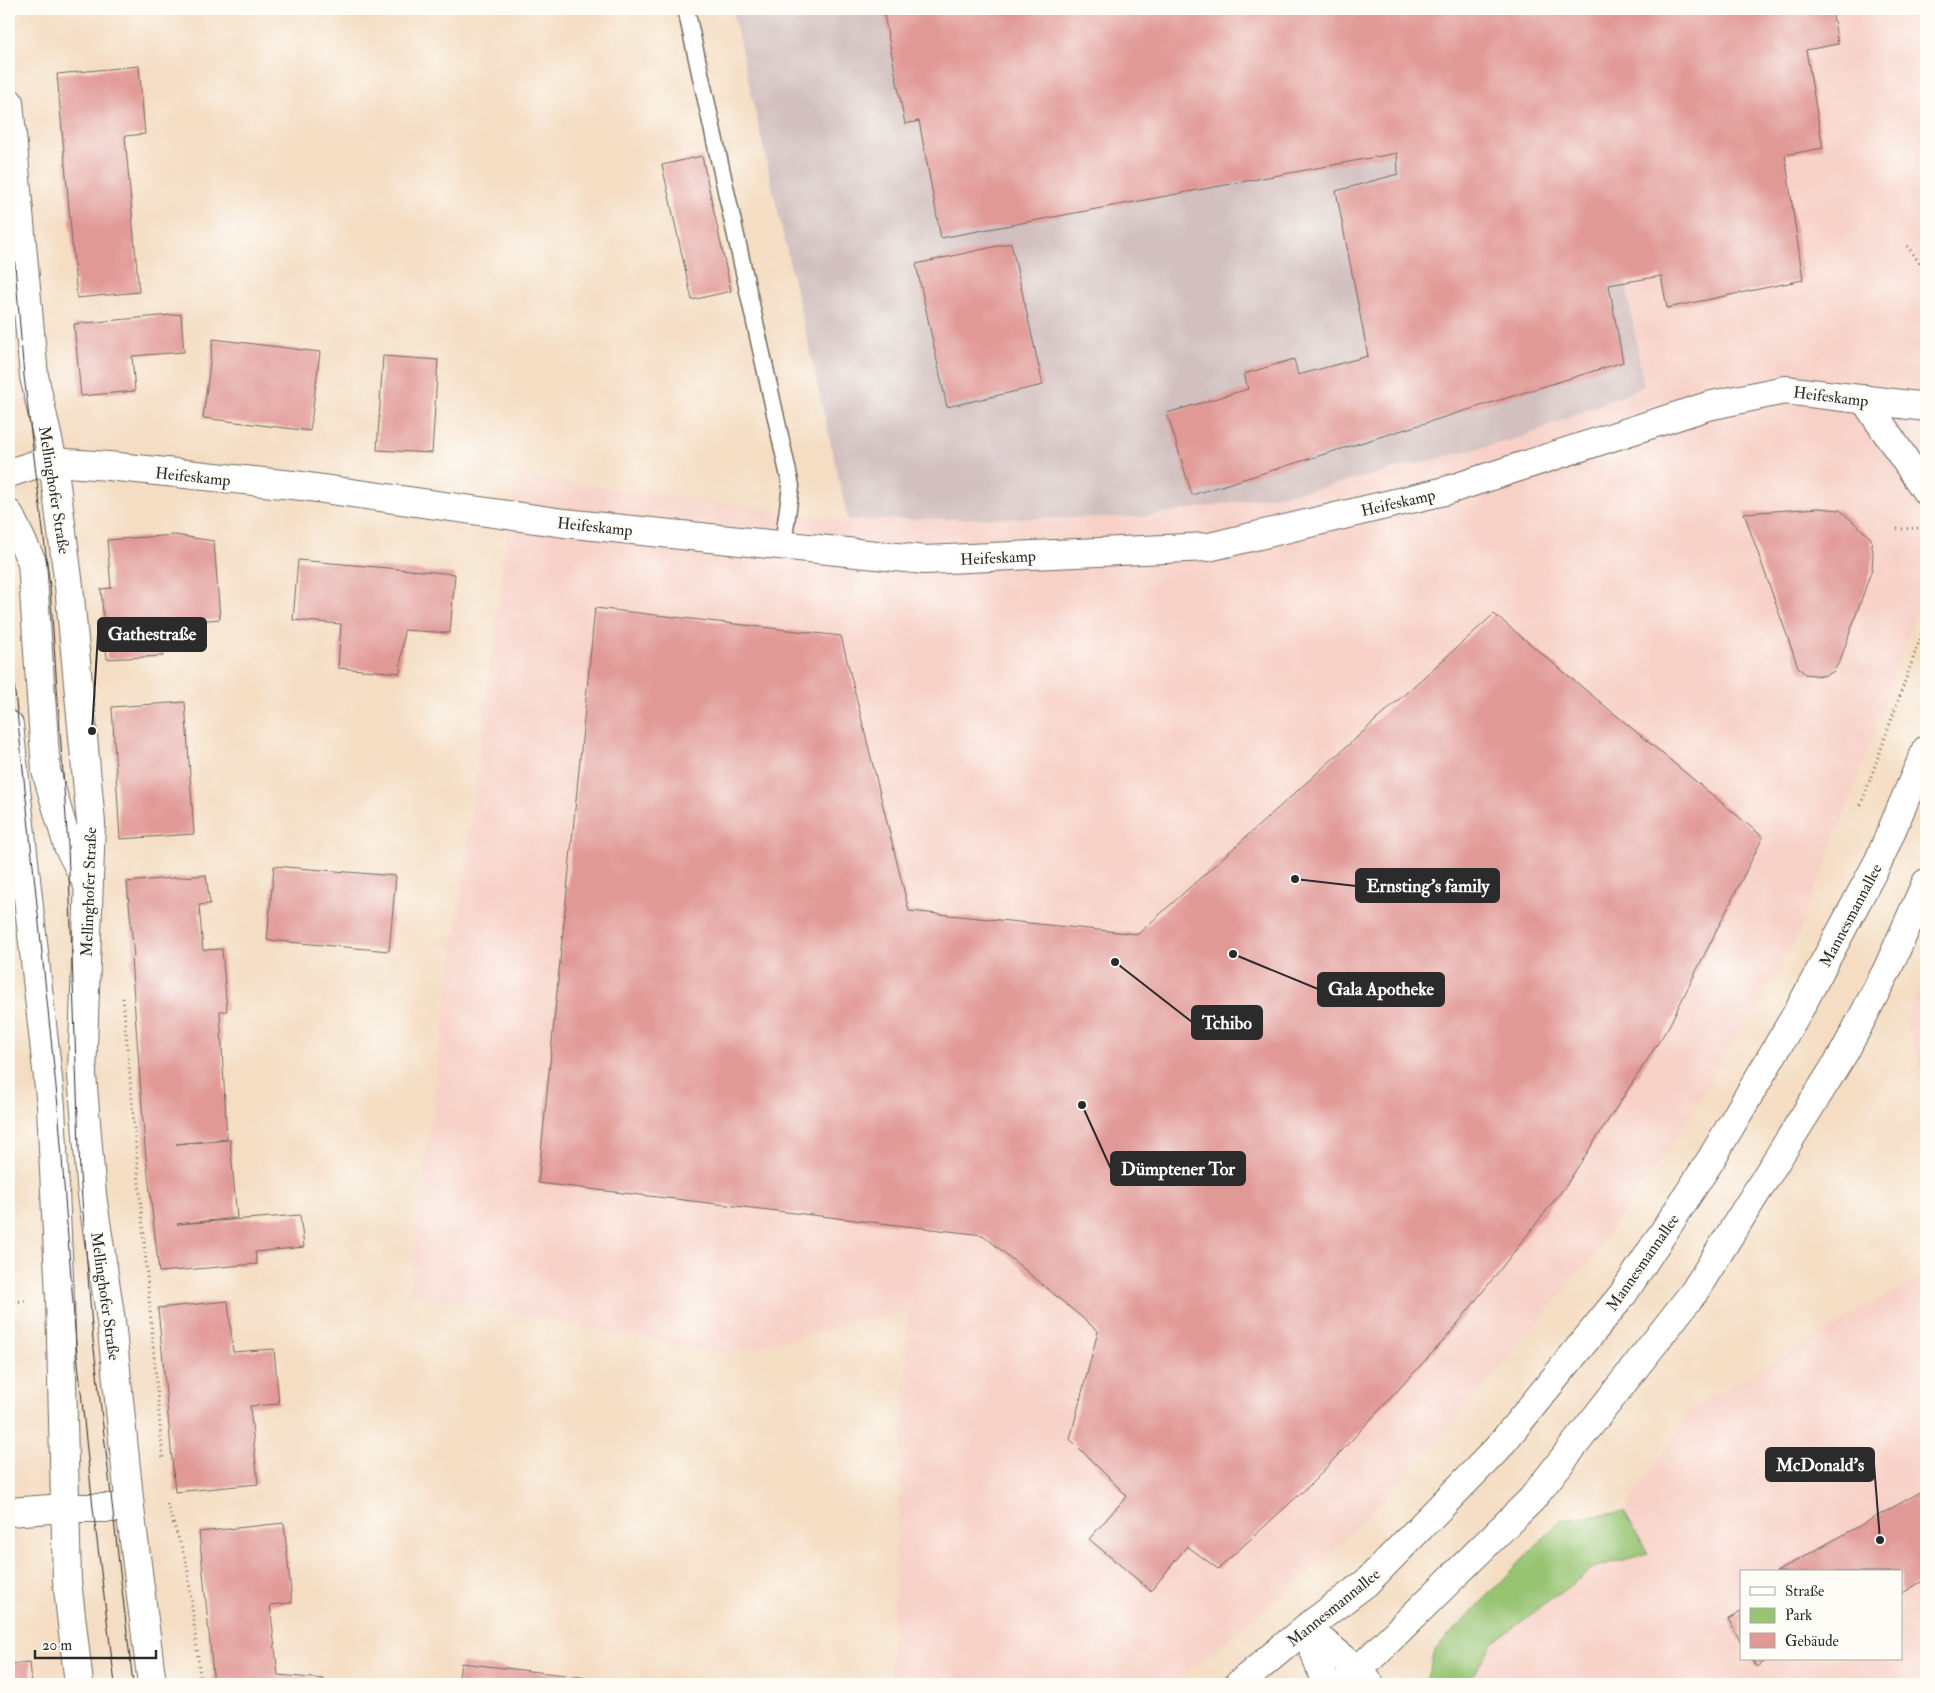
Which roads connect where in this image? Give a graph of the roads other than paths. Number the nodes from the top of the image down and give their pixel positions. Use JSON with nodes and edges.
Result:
{"nodes":[{"id":1,"x":686,"y":9,"type":"edge"},
{"id":2,"x":9,"y":102,"type":"edge"},
{"id":3,"x":1864,"y":399,"type":"junction"},
{"id":4,"x":1926,"y":407,"type":"edge"},
{"id":5,"x":53,"y":462,"type":"junction"},
{"id":6,"x":9,"y":473,"type":"edge"},
{"id":7,"x":1926,"y":491,"type":"edge"},
{"id":8,"x":9,"y":514,"type":"edge"},
{"id":9,"x":783,"y":545,"type":"junction"},
{"id":10,"x":9,"y":724,"type":"edge"},
{"id":11,"x":1926,"y":750,"type":"edge"},
{"id":12,"x":1926,"y":883,"type":"edge"},
{"id":13,"x":89,"y":887,"type":"junction"},
{"id":14,"x":64,"y":1508,"type":"junction"},
{"id":15,"x":130,"y":1508,"type":"junction"},
{"id":16,"x":9,"y":1512,"type":"edge"},
{"id":17,"x":1306,"y":1628,"type":"junction"},
{"id":18,"x":1358,"y":1680,"type":"edge"},
{"id":19,"x":79,"y":1684,"type":"edge"},
{"id":20,"x":152,"y":1684,"type":"edge"},
{"id":21,"x":1239,"y":1684,"type":"edge"},
{"id":22,"x":1326,"y":1684,"type":"edge"}],
"edges":[{"from":1,"to":9,"type":"lane"},
{"from":2,"to":5,"type":"main road","name":"Mellinghofer Straße"},
{"from":3,"to":4,"type":"main road","name":"Heifeskamp"},
{"from":3,"to":7,"type":"main road"},
{"from":3,"to":9,"type":"main road","name":"Heifeskamp"},
{"from":5,"to":6,"type":"main road","name":"Heifeskamp"},
{"from":5,"to":9,"type":"main road","name":"Heifeskamp"},
{"from":5,"to":13,"type":"main road","name":"Mellinghofer Straße"},
{"from":8,"to":13,"type":"main road"},
{"from":10,"to":14,"type":"main road"},
{"from":11,"to":17,"type":"main road","name":"Mannesmannallee"},
{"from":12,"to":18,"type":"main road"},
{"from":13,"to":15,"type":"main road","name":"Mellinghofer Straße"},
{"from":14,"to":15,"type":"main road"},
{"from":14,"to":16,"type":"main road"},
{"from":14,"to":19,"type":"main road"},
{"from":15,"to":20,"type":"main road","name":"Mellinghofer Straße"},
{"from":17,"to":18,"type":"main road"},
{"from":17,"to":21,"type":"main road","name":"Mannesmannallee"},
{"from":17,"to":22,"type":"main road"}]}
